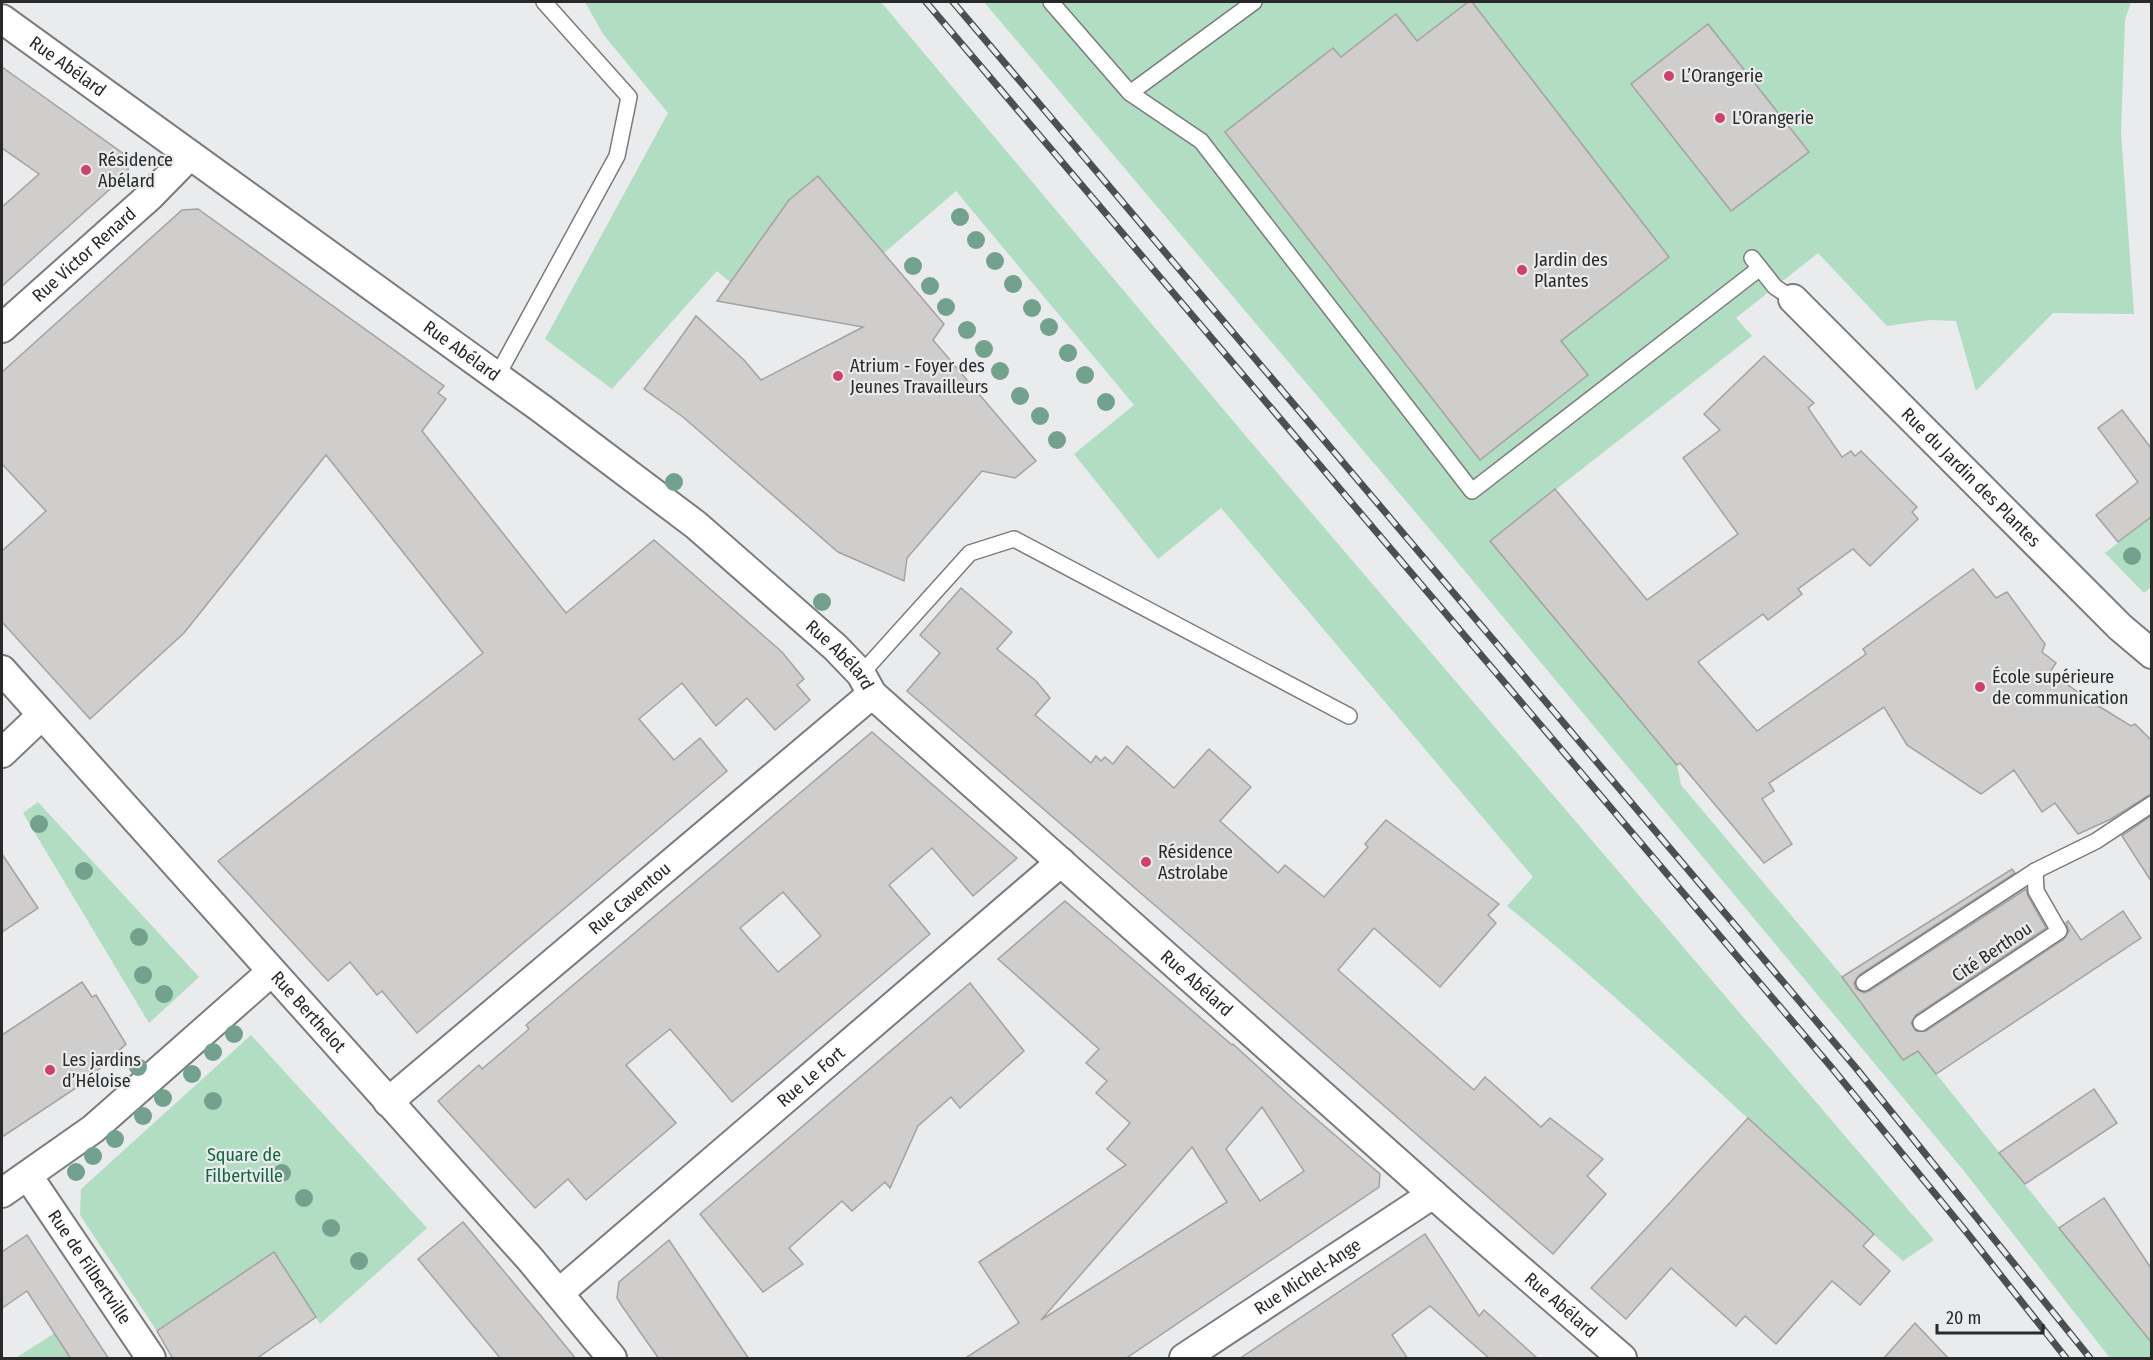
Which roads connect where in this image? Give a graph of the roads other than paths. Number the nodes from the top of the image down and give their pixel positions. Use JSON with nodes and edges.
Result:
{"nodes":[{"id":1,"x":544,"y":2,"type":"edge"},
{"id":2,"x":1051,"y":2,"type":"edge"},
{"id":3,"x":1254,"y":2,"type":"edge"},
{"id":4,"x":2,"y":19,"type":"edge"},
{"id":5,"x":1130,"y":93,"type":"junction"},
{"id":6,"x":190,"y":155,"type":"junction"},
{"id":7,"x":1793,"y":299,"type":"joint"},
{"id":8,"x":2,"y":328,"type":"edge"},
{"id":9,"x":497,"y":376,"type":"junction"},
{"id":10,"x":2151,"y":654,"type":"edge"},
{"id":11,"x":2,"y":670,"type":"edge"},
{"id":12,"x":867,"y":684,"type":"junction"},
{"id":13,"x":42,"y":715,"type":"junction"},
{"id":14,"x":1348,"y":716,"type":"dead end"},
{"id":15,"x":2,"y":753,"type":"edge"},
{"id":16,"x":2151,"y":804,"type":"edge"},
{"id":17,"x":1061,"y":862,"type":"junction"},
{"id":18,"x":2035,"y":871,"type":"junction"},
{"id":19,"x":271,"y":972,"type":"junction"},
{"id":20,"x":1864,"y":983,"type":"dead end"},
{"id":21,"x":1922,"y":1023,"type":"dead end"},
{"id":22,"x":388,"y":1102,"type":"junction"},
{"id":23,"x":28,"y":1176,"type":"junction"},
{"id":24,"x":2,"y":1193,"type":"edge"},
{"id":25,"x":1433,"y":1194,"type":"junction"},
{"id":26,"x":559,"y":1293,"type":"junction"},
{"id":27,"x":151,"y":1359,"type":"edge"},
{"id":28,"x":612,"y":1359,"type":"edge"},
{"id":29,"x":1184,"y":1359,"type":"edge"},
{"id":30,"x":1622,"y":1359,"type":"edge"}],
"edges":[{"from":1,"to":9,"type":"lane"},
{"from":2,"to":5,"type":"lane"},
{"from":3,"to":5,"type":"lane"},
{"from":4,"to":6,"type":"street","name":"Rue Abélard"},
{"from":5,"to":7,"type":"lane"},
{"from":6,"to":8,"type":"street","name":"Rue Victor Renard"},
{"from":6,"to":9,"type":"street","name":"Rue Abélard"},
{"from":7,"to":10,"type":"street","name":"Rue du Jardin des Plantes"},
{"from":9,"to":12,"type":"street","name":"Rue Abélard"},
{"from":11,"to":13,"type":"street","name":"Rue Berthelot"},
{"from":12,"to":14,"type":"lane"},
{"from":12,"to":17,"type":"street","name":"Rue Abélard"},
{"from":12,"to":22,"type":"street","name":"Rue Caventou"},
{"from":13,"to":15,"type":"street"},
{"from":13,"to":19,"type":"street","name":"Rue Berthelot"},
{"from":16,"to":18,"type":"lane"},
{"from":17,"to":25,"type":"street","name":"Rue Abélard"},
{"from":17,"to":26,"type":"street","name":"Rue Le Fort"},
{"from":18,"to":20,"type":"lane"},
{"from":18,"to":21,"type":"lane","name":"Cité Berthou"},
{"from":19,"to":22,"type":"street","name":"Rue Berthelot"},
{"from":19,"to":23,"type":"street"},
{"from":22,"to":26,"type":"street","name":"Rue Berthelot"},
{"from":23,"to":24,"type":"street"},
{"from":23,"to":27,"type":"street","name":"Rue de Filbertville"},
{"from":25,"to":29,"type":"street","name":"Rue Michel-Ange"},
{"from":25,"to":30,"type":"street","name":"Rue Abélard"},
{"from":26,"to":28,"type":"street","name":"Rue Berthelot"}]}
